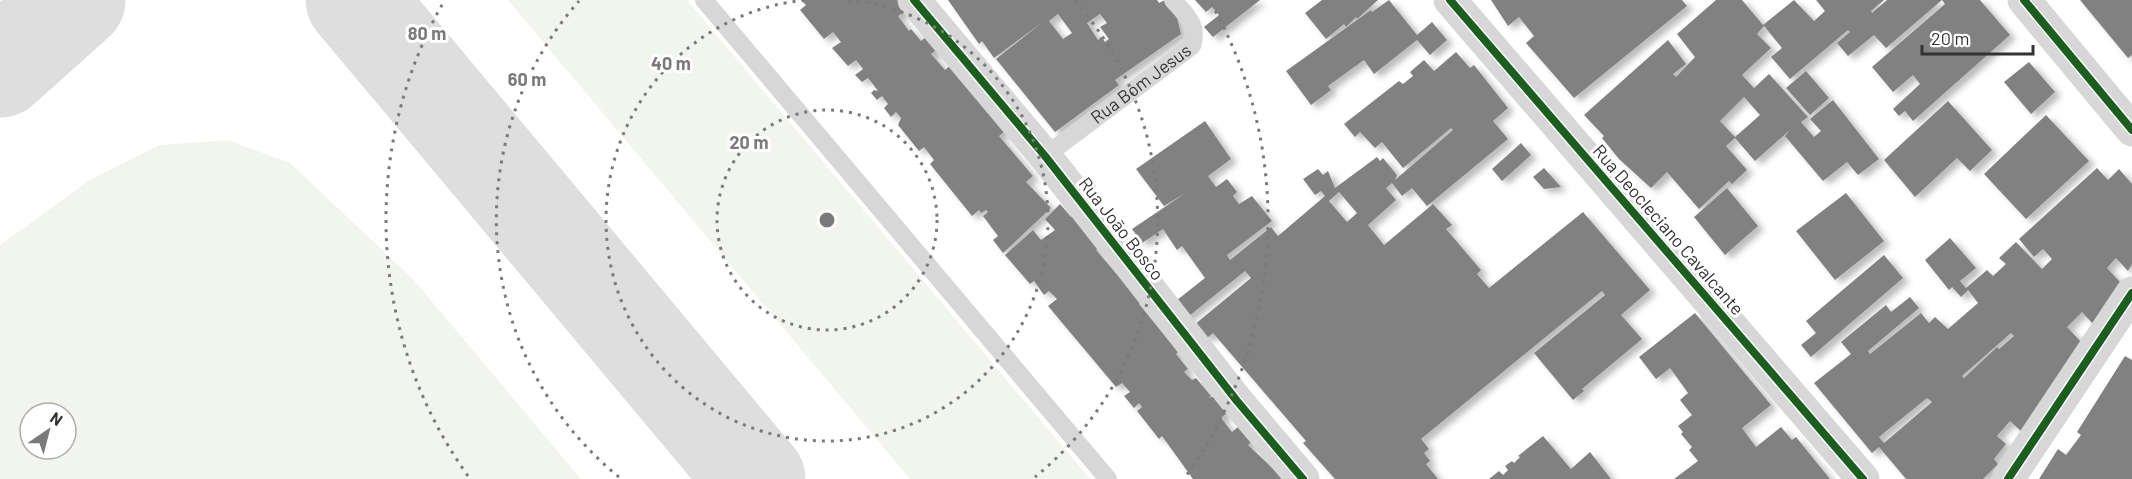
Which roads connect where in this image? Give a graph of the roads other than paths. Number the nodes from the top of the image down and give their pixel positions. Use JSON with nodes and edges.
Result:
{"nodes":[{"id":1,"x":704,"y":0,"type":"edge"},
{"id":2,"x":914,"y":0,"type":"edge"},
{"id":3,"x":1173,"y":0,"type":"edge"},
{"id":4,"x":1450,"y":0,"type":"edge"},
{"id":5,"x":2024,"y":0,"type":"edge"},
{"id":6,"x":2132,"y":130,"type":"edge"},
{"id":7,"x":1045,"y":156,"type":"junction"},
{"id":8,"x":2132,"y":293,"type":"edge"},
{"id":9,"x":1108,"y":479,"type":"edge"},
{"id":10,"x":1303,"y":479,"type":"edge"},
{"id":11,"x":1863,"y":479,"type":"edge"},
{"id":12,"x":2008,"y":479,"type":"edge"}],
"edges":[{"from":1,"to":9,"type":"lane"},
{"from":2,"to":7,"type":"street","name":"Rua João Bosco"},
{"from":3,"to":7,"type":"lane","name":"Rua Bom Jesus"},
{"from":4,"to":11,"type":"street","name":"Rua Deocleciano Cavalcante"},
{"from":5,"to":6,"type":"street"},
{"from":7,"to":10,"type":"street","name":"Rua João Bosco"},
{"from":8,"to":12,"type":"street"}]}
